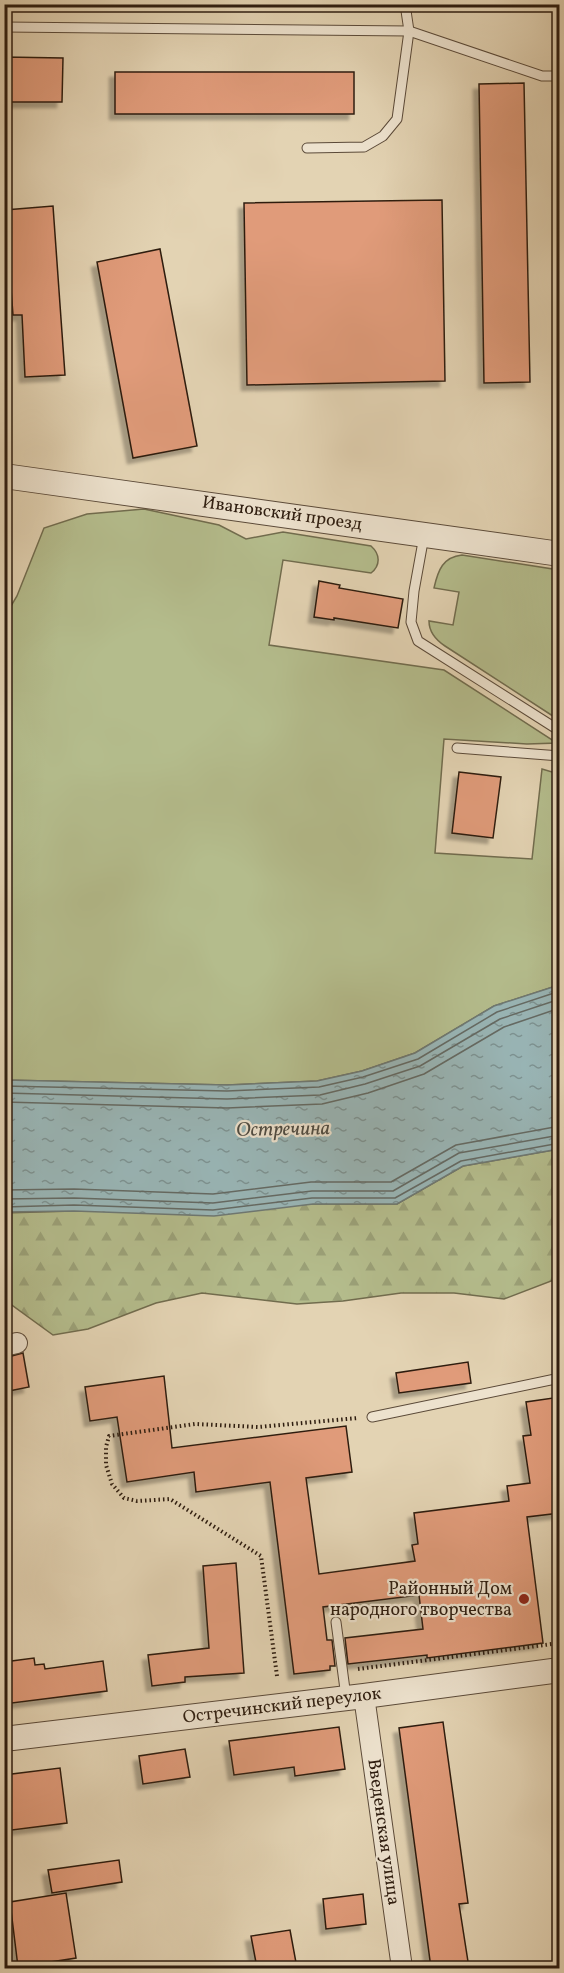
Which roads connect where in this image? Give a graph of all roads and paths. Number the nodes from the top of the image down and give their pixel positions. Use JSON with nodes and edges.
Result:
{"nodes":[{"id":1,"x":405,"y":4,"type":"edge"},
{"id":2,"x":4,"y":27,"type":"edge"},
{"id":3,"x":409,"y":31,"type":"junction"},
{"id":4,"x":560,"y":76,"type":"edge"},
{"id":5,"x":307,"y":148,"type":"dead end"},
{"id":6,"x":4,"y":476,"type":"edge"},
{"id":7,"x":424,"y":534,"type":"junction"},
{"id":8,"x":560,"y":554,"type":"edge"},
{"id":9,"x":560,"y":731,"type":"edge"},
{"id":10,"x":457,"y":748,"type":"dead end"},
{"id":11,"x":560,"y":756,"type":"edge"},
{"id":12,"x":560,"y":1378,"type":"edge"},
{"id":13,"x":372,"y":1417,"type":"joint"},
{"id":14,"x":336,"y":1622,"type":"dead end"},
{"id":15,"x":560,"y":1643,"type":"edge"},
{"id":16,"x":560,"y":1670,"type":"edge"},
{"id":17,"x":342,"y":1671,"type":"junction"},
{"id":18,"x":277,"y":1676,"type":"dead end"},
{"id":19,"x":355,"y":1697,"type":"junction"},
{"id":20,"x":4,"y":1739,"type":"edge"},
{"id":21,"x":402,"y":1968,"type":"edge"}],
"edges":[{"from":1,"to":3,"type":"lane"},
{"from":2,"to":3,"type":"lane"},
{"from":3,"to":4,"type":"lane"},
{"from":3,"to":5,"type":"lane"},
{"from":6,"to":7,"type":"street","name":"Ивановский проезд"},
{"from":7,"to":8,"type":"street","name":"Ивановский проезд"},
{"from":7,"to":9,"type":"lane"},
{"from":10,"to":11,"type":"lane"},
{"from":12,"to":13,"type":"lane"},
{"from":13,"to":18,"type":"path"},
{"from":14,"to":17,"type":"lane"},
{"from":15,"to":17,"type":"path"},
{"from":16,"to":19,"type":"street","name":"Остречинский переулок"},
{"from":17,"to":19,"type":"lane"},
{"from":19,"to":20,"type":"street","name":"Остречинский переулок"},
{"from":19,"to":21,"type":"street","name":"Введенская улица"}]}
